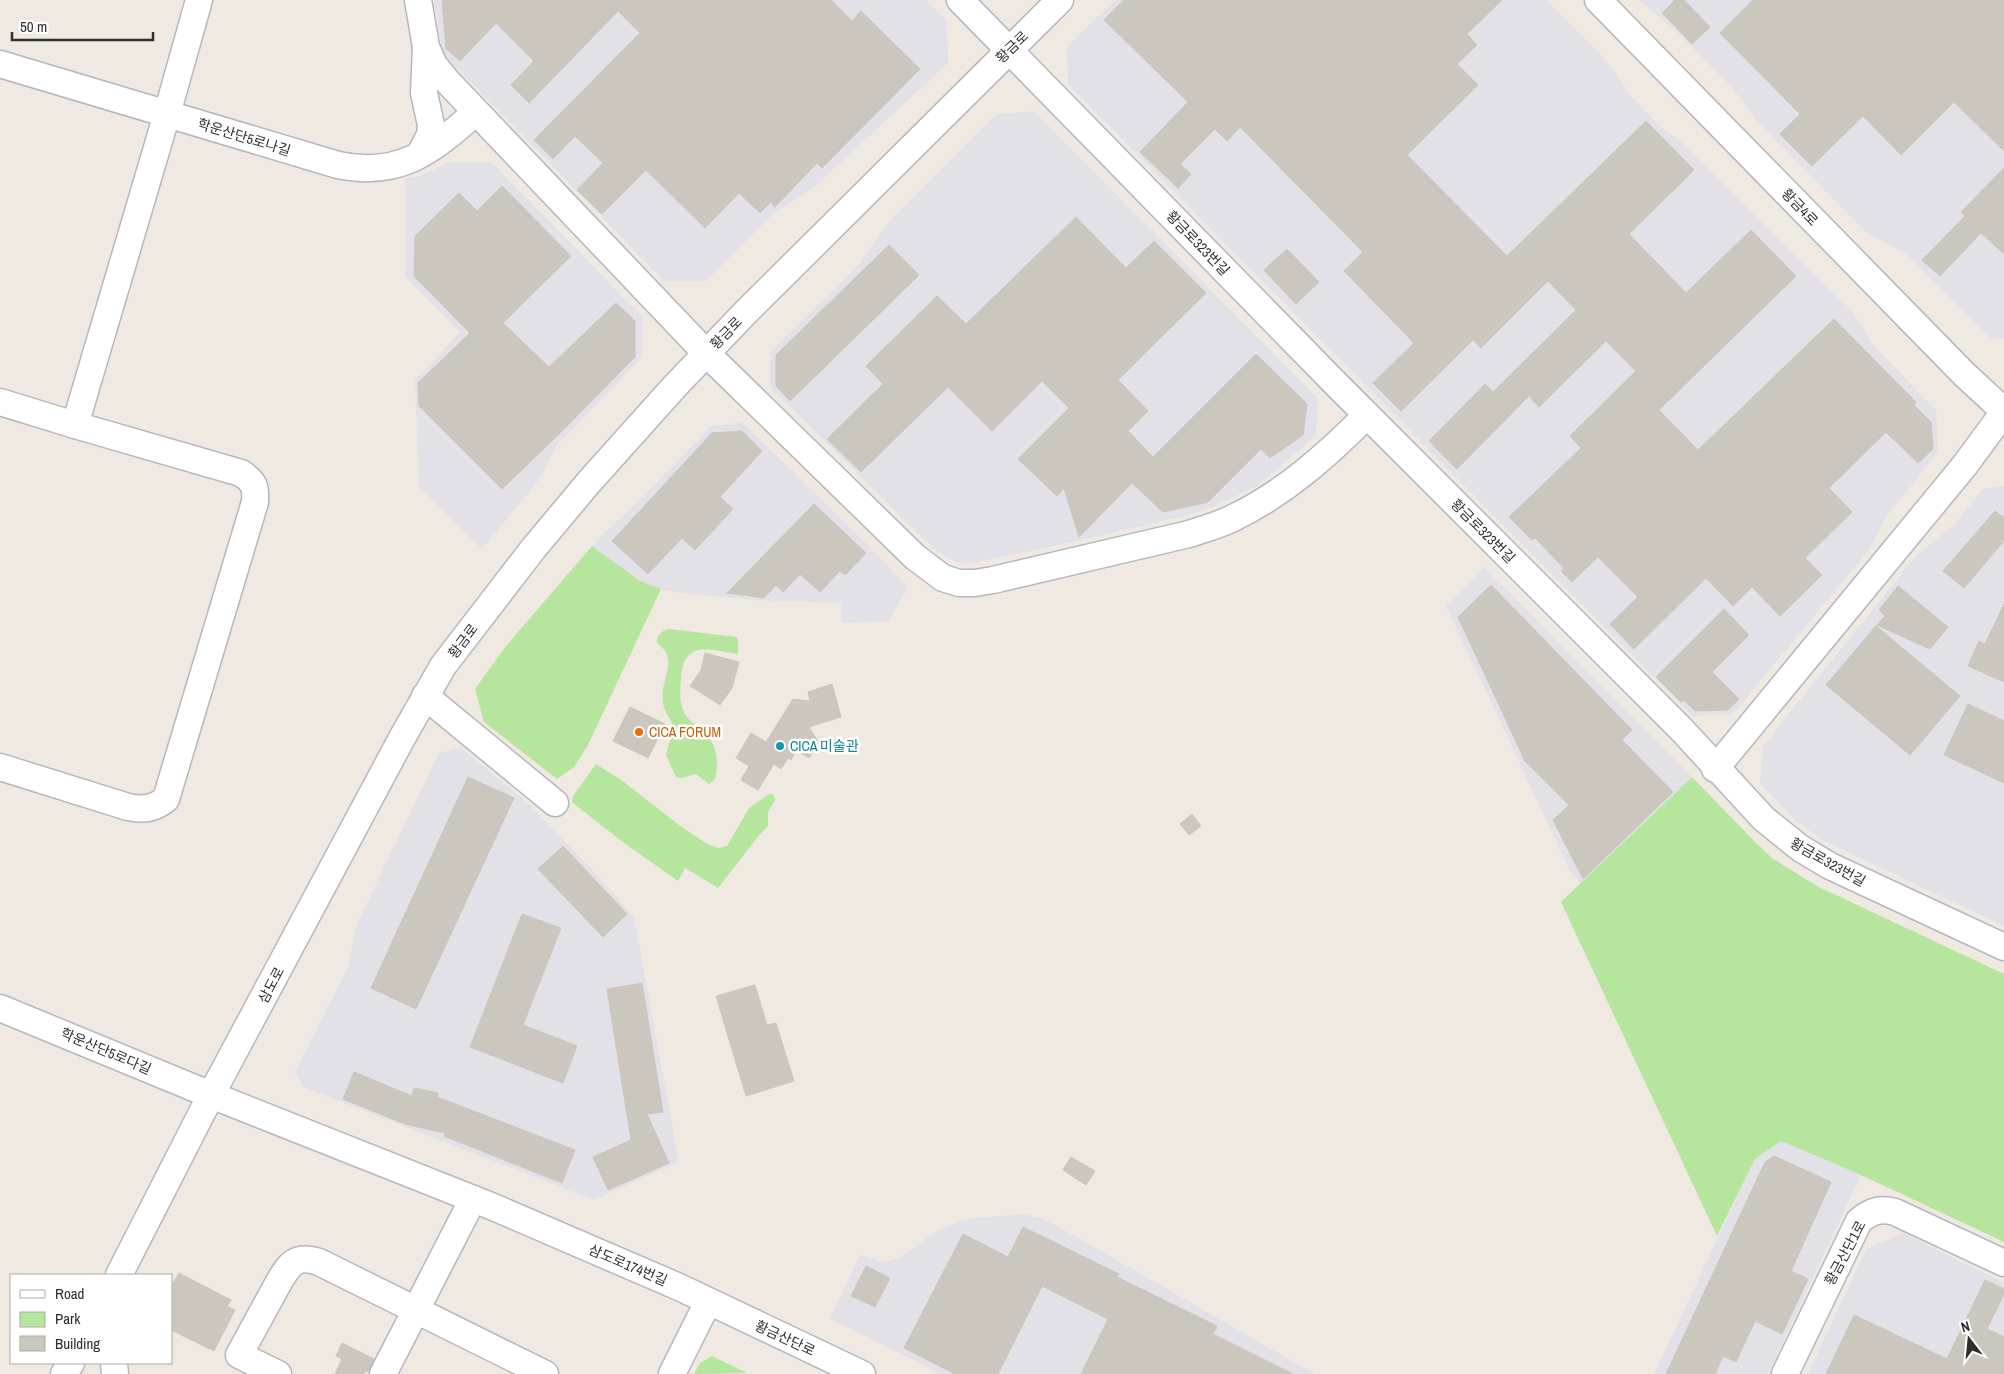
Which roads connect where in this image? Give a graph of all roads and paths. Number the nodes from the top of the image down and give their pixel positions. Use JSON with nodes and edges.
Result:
{"nodes":[{"id":1,"x":199,"y":0,"type":"edge"},
{"id":2,"x":418,"y":0,"type":"edge"},
{"id":3,"x":960,"y":0,"type":"edge"},
{"id":4,"x":1060,"y":0,"type":"edge"},
{"id":5,"x":1598,"y":0,"type":"edge"},
{"id":6,"x":426,"y":47,"type":"junction"},
{"id":7,"x":1009,"y":50,"type":"junction"},
{"id":8,"x":0,"y":64,"type":"edge"},
{"id":9,"x":476,"y":112,"type":"junction"},
{"id":10,"x":167,"y":114,"type":"junction"},
{"id":11,"x":444,"y":140,"type":"junction"},
{"id":12,"x":503,"y":140,"type":"junction"},
{"id":13,"x":420,"y":154,"type":"junction"},
{"id":14,"x":706,"y":353,"type":"junction"},
{"id":15,"x":0,"y":402,"type":"edge"},
{"id":16,"x":2004,"y":412,"type":"edge"},
{"id":17,"x":1367,"y":414,"type":"junction"},
{"id":18,"x":74,"y":425,"type":"junction"},
{"id":19,"x":425,"y":696,"type":"junction"},
{"id":20,"x":0,"y":766,"type":"edge"},
{"id":21,"x":1715,"y":768,"type":"junction"},
{"id":22,"x":555,"y":803,"type":"dead end"},
{"id":23,"x":2004,"y":947,"type":"edge"},
{"id":24,"x":0,"y":1008,"type":"edge"},
{"id":25,"x":212,"y":1095,"type":"junction"},
{"id":26,"x":473,"y":1199,"type":"junction"},
{"id":27,"x":139,"y":1240,"type":"junction"},
{"id":28,"x":2004,"y":1263,"type":"edge"},
{"id":29,"x":121,"y":1274,"type":"edge"},
{"id":30,"x":130,"y":1274,"type":"edge"},
{"id":31,"x":708,"y":1302,"type":"junction"},
{"id":32,"x":416,"y":1311,"type":"junction"},
{"id":33,"x":234,"y":1364,"type":"edge"},
{"id":34,"x":278,"y":1374,"type":"edge"},
{"id":35,"x":383,"y":1374,"type":"edge"},
{"id":36,"x":545,"y":1374,"type":"edge"},
{"id":37,"x":672,"y":1374,"type":"edge"},
{"id":38,"x":862,"y":1374,"type":"edge"},
{"id":39,"x":1785,"y":1374,"type":"edge"}],
"edges":[{"from":1,"to":10,"type":"street"},
{"from":2,"to":6,"type":"street"},
{"from":3,"to":7,"type":"street","name":"황금로323번길"},
{"from":4,"to":7,"type":"street","name":"황금로"},
{"from":5,"to":16,"type":"street","name":"황금4로"},
{"from":6,"to":9,"type":"street"},
{"from":6,"to":13,"type":"street"},
{"from":7,"to":14,"type":"street","name":"황금로"},
{"from":7,"to":17,"type":"street","name":"황금로323번길"},
{"from":8,"to":10,"type":"street","name":"학운산단5로나길"},
{"from":9,"to":11,"type":"street","name":"학운산단5로나길"},
{"from":9,"to":12,"type":"street"},
{"from":10,"to":13,"type":"street","name":"학운산단5로나길"},
{"from":10,"to":18,"type":"street"},
{"from":11,"to":12,"type":"street"},
{"from":11,"to":13,"type":"street","name":"학운산단5로나길"},
{"from":12,"to":14,"type":"street"},
{"from":14,"to":17,"type":"street"},
{"from":14,"to":19,"type":"street","name":"황금로"},
{"from":15,"to":18,"type":"street"},
{"from":16,"to":21,"type":"street"},
{"from":17,"to":21,"type":"street","name":"황금로323번길"},
{"from":18,"to":20,"type":"street"},
{"from":19,"to":22,"type":"street"},
{"from":19,"to":25,"type":"street","name":"삼도로"},
{"from":21,"to":23,"type":"street","name":"황금로323번길"},
{"from":24,"to":25,"type":"street","name":"학운산단5로다길"},
{"from":25,"to":26,"type":"street","name":"삼도로174번길"},
{"from":25,"to":27,"type":"street","name":"삼도로"},
{"from":26,"to":31,"type":"street","name":"삼도로174번길"},
{"from":26,"to":32,"type":"street"},
{"from":27,"to":29,"type":"street","name":"삼도로"},
{"from":27,"to":30,"type":"street"},
{"from":28,"to":39,"type":"street","name":"황금산단1로"},
{"from":31,"to":37,"type":"street"},
{"from":31,"to":38,"type":"street","name":"황금산단로"},
{"from":32,"to":33,"type":"street"},
{"from":32,"to":35,"type":"street"},
{"from":32,"to":36,"type":"street"},
{"from":33,"to":34,"type":"street"}]}
